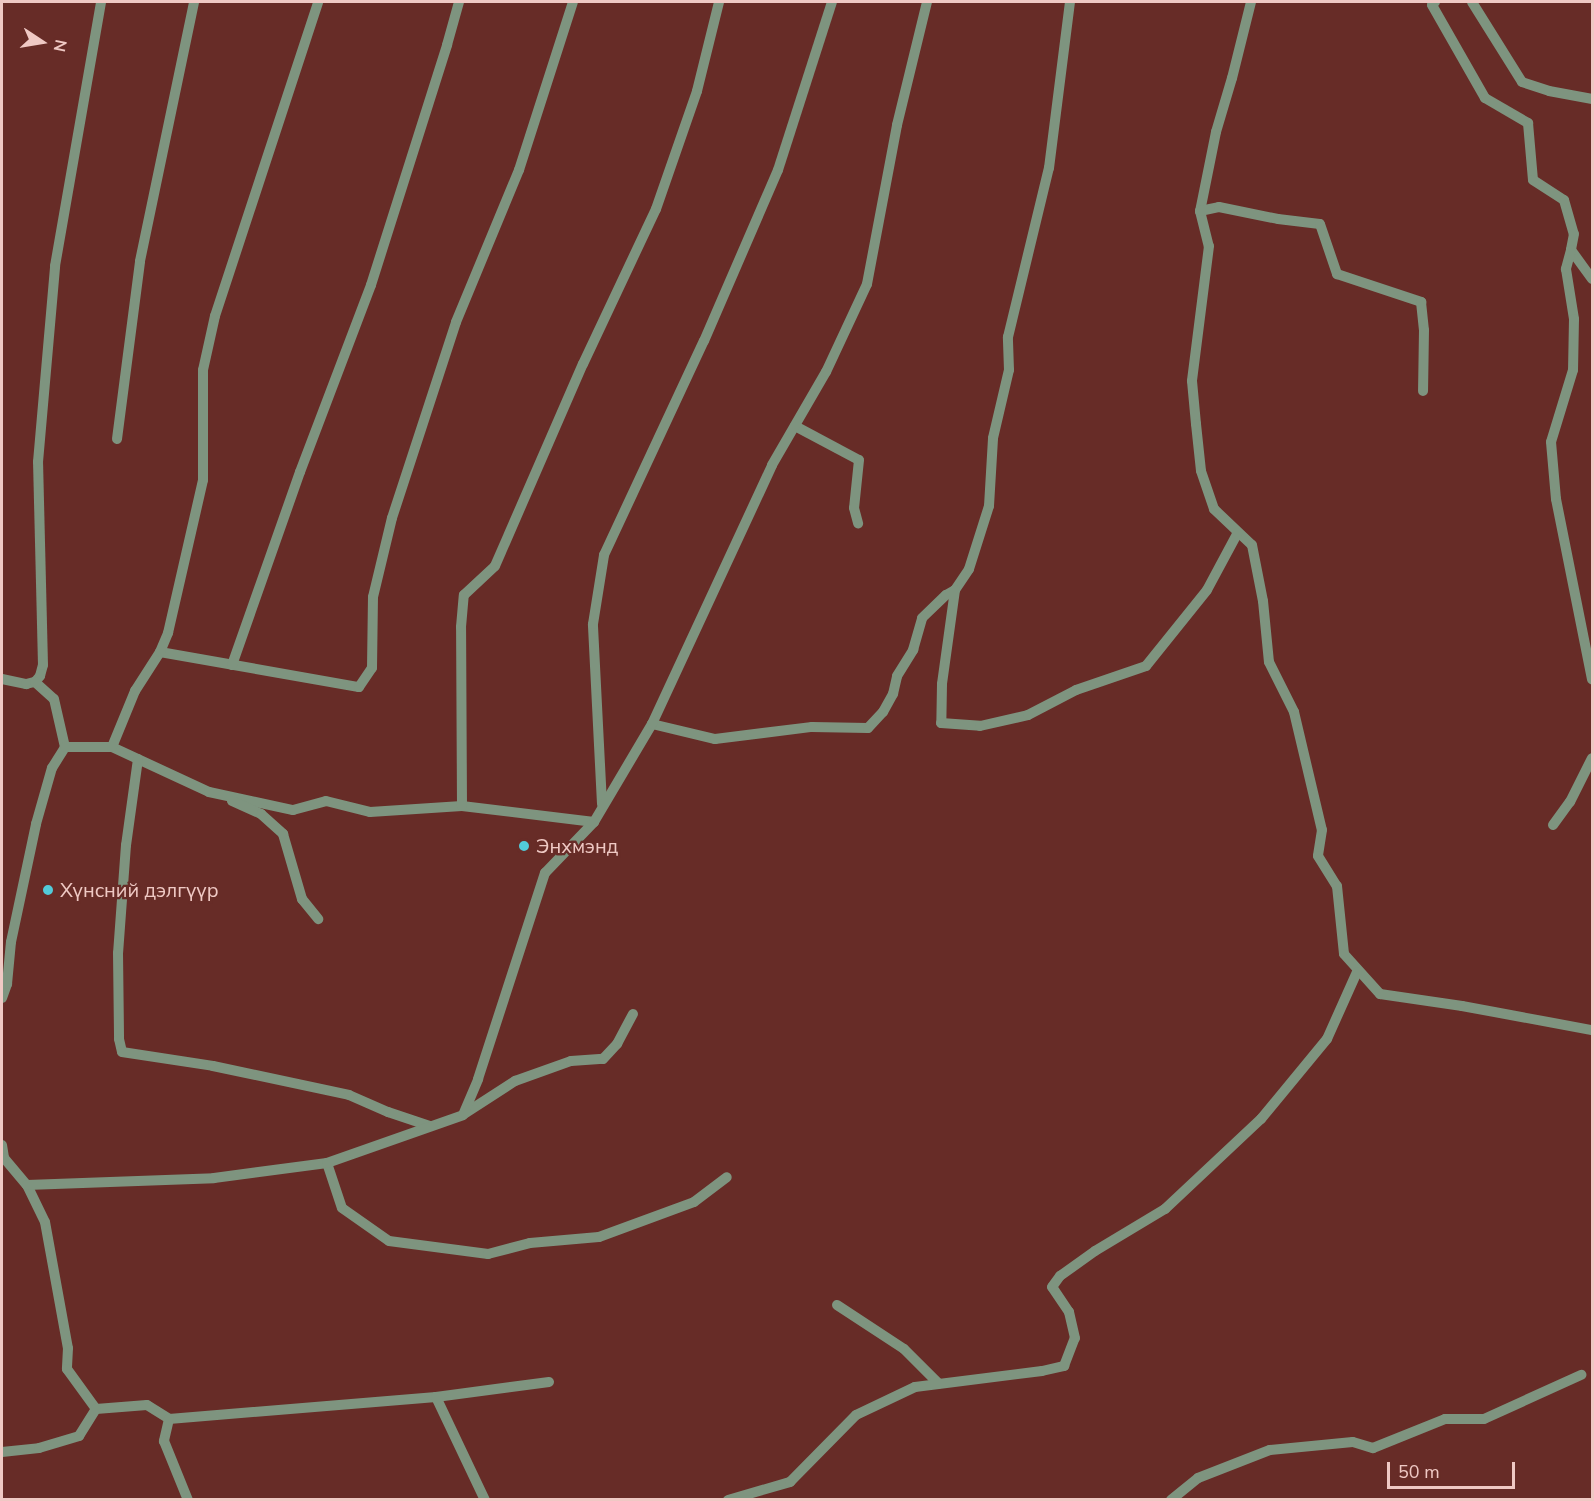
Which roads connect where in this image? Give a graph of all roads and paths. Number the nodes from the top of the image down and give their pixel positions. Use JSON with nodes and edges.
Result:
{"nodes":[{"id":1,"x":101,"y":2,"type":"edge"},
{"id":2,"x":194,"y":2,"type":"edge"},
{"id":3,"x":318,"y":2,"type":"edge"},
{"id":4,"x":459,"y":2,"type":"edge"},
{"id":5,"x":573,"y":2,"type":"edge"},
{"id":6,"x":719,"y":2,"type":"edge"},
{"id":7,"x":832,"y":2,"type":"edge"},
{"id":8,"x":927,"y":2,"type":"edge"},
{"id":9,"x":1071,"y":2,"type":"edge"},
{"id":10,"x":1251,"y":2,"type":"edge"},
{"id":11,"x":1435,"y":2,"type":"edge"},
{"id":12,"x":1472,"y":2,"type":"edge"},
{"id":13,"x":1593,"y":99,"type":"edge"},
{"id":14,"x":1200,"y":211,"type":"junction"},
{"id":15,"x":1570,"y":250,"type":"junction"},
{"id":16,"x":1593,"y":279,"type":"edge"},
{"id":17,"x":1423,"y":391,"type":"dead end"},
{"id":18,"x":795,"y":426,"type":"junction"},
{"id":19,"x":117,"y":439,"type":"dead end"},
{"id":20,"x":858,"y":523,"type":"dead end"},
{"id":21,"x":1238,"y":534,"type":"junction"},
{"id":22,"x":955,"y":590,"type":"junction"},
{"id":23,"x":160,"y":652,"type":"junction"},
{"id":24,"x":232,"y":665,"type":"junction"},
{"id":25,"x":2,"y":679,"type":"edge"},
{"id":26,"x":1593,"y":679,"type":"edge"},
{"id":27,"x":34,"y":682,"type":"junction"},
{"id":28,"x":652,"y":724,"type":"junction"},
{"id":29,"x":65,"y":747,"type":"junction"},
{"id":30,"x":112,"y":747,"type":"junction"},
{"id":31,"x":1593,"y":758,"type":"edge"},
{"id":32,"x":138,"y":759,"type":"junction"},
{"id":33,"x":209,"y":792,"type":"junction"},
{"id":34,"x":602,"y":805,"type":"junction"},
{"id":35,"x":462,"y":806,"type":"junction"},
{"id":36,"x":594,"y":822,"type":"junction"},
{"id":37,"x":1553,"y":825,"type":"dead end"},
{"id":38,"x":318,"y":919,"type":"dead end"},
{"id":39,"x":1357,"y":972,"type":"junction"},
{"id":40,"x":2,"y":998,"type":"edge"},
{"id":41,"x":633,"y":1014,"type":"dead end"},
{"id":42,"x":1593,"y":1030,"type":"edge"},
{"id":43,"x":464,"y":1115,"type":"junction"},
{"id":44,"x":430,"y":1126,"type":"junction"},
{"id":45,"x":2,"y":1145,"type":"edge"},
{"id":46,"x":327,"y":1163,"type":"junction"},
{"id":47,"x":727,"y":1177,"type":"dead end"},
{"id":48,"x":27,"y":1185,"type":"junction"},
{"id":49,"x":837,"y":1305,"type":"dead end"},
{"id":50,"x":1581,"y":1375,"type":"dead end"},
{"id":51,"x":549,"y":1382,"type":"dead end"},
{"id":52,"x":939,"y":1384,"type":"junction"},
{"id":53,"x":436,"y":1397,"type":"junction"},
{"id":54,"x":96,"y":1410,"type":"junction"},
{"id":55,"x":169,"y":1419,"type":"junction"},
{"id":56,"x":2,"y":1452,"type":"edge"},
{"id":57,"x":188,"y":1500,"type":"edge"},
{"id":58,"x":485,"y":1500,"type":"edge"},
{"id":59,"x":728,"y":1500,"type":"edge"},
{"id":60,"x":1171,"y":1500,"type":"edge"}],
"edges":[{"from":1,"to":27,"type":"street"},
{"from":2,"to":19,"type":"street"},
{"from":3,"to":23,"type":"street"},
{"from":4,"to":24,"type":"street"},
{"from":5,"to":24,"type":"street"},
{"from":6,"to":35,"type":"street"},
{"from":7,"to":34,"type":"street"},
{"from":8,"to":18,"type":"street"},
{"from":9,"to":22,"type":"street"},
{"from":10,"to":14,"type":"street"},
{"from":11,"to":15,"type":"street"},
{"from":12,"to":13,"type":"street"},
{"from":14,"to":17,"type":"street"},
{"from":14,"to":21,"type":"street"},
{"from":15,"to":16,"type":"street"},
{"from":15,"to":26,"type":"street"},
{"from":18,"to":20,"type":"street"},
{"from":18,"to":28,"type":"street"},
{"from":21,"to":22,"type":"street"},
{"from":21,"to":39,"type":"street"},
{"from":22,"to":28,"type":"street"},
{"from":23,"to":24,"type":"street"},
{"from":23,"to":30,"type":"street"},
{"from":25,"to":27,"type":"street"},
{"from":27,"to":29,"type":"street"},
{"from":28,"to":34,"type":"street"},
{"from":29,"to":30,"type":"street"},
{"from":29,"to":40,"type":"street"},
{"from":30,"to":32,"type":"street"},
{"from":31,"to":37,"type":"street"},
{"from":32,"to":33,"type":"street"},
{"from":32,"to":44,"type":"street"},
{"from":33,"to":35,"type":"street"},
{"from":33,"to":38,"type":"street"},
{"from":34,"to":36,"type":"street"},
{"from":35,"to":36,"type":"street"},
{"from":36,"to":43,"type":"street"},
{"from":39,"to":42,"type":"street"},
{"from":39,"to":52,"type":"street"},
{"from":41,"to":43,"type":"street"},
{"from":43,"to":44,"type":"street"},
{"from":44,"to":46,"type":"street"},
{"from":45,"to":48,"type":"street"},
{"from":46,"to":47,"type":"street"},
{"from":46,"to":48,"type":"street"},
{"from":48,"to":54,"type":"street"},
{"from":49,"to":52,"type":"street"},
{"from":50,"to":60,"type":"street"},
{"from":51,"to":53,"type":"street"},
{"from":52,"to":59,"type":"street"},
{"from":53,"to":55,"type":"street"},
{"from":53,"to":58,"type":"street"},
{"from":54,"to":55,"type":"street"},
{"from":54,"to":56,"type":"street"},
{"from":55,"to":57,"type":"street"}]}
